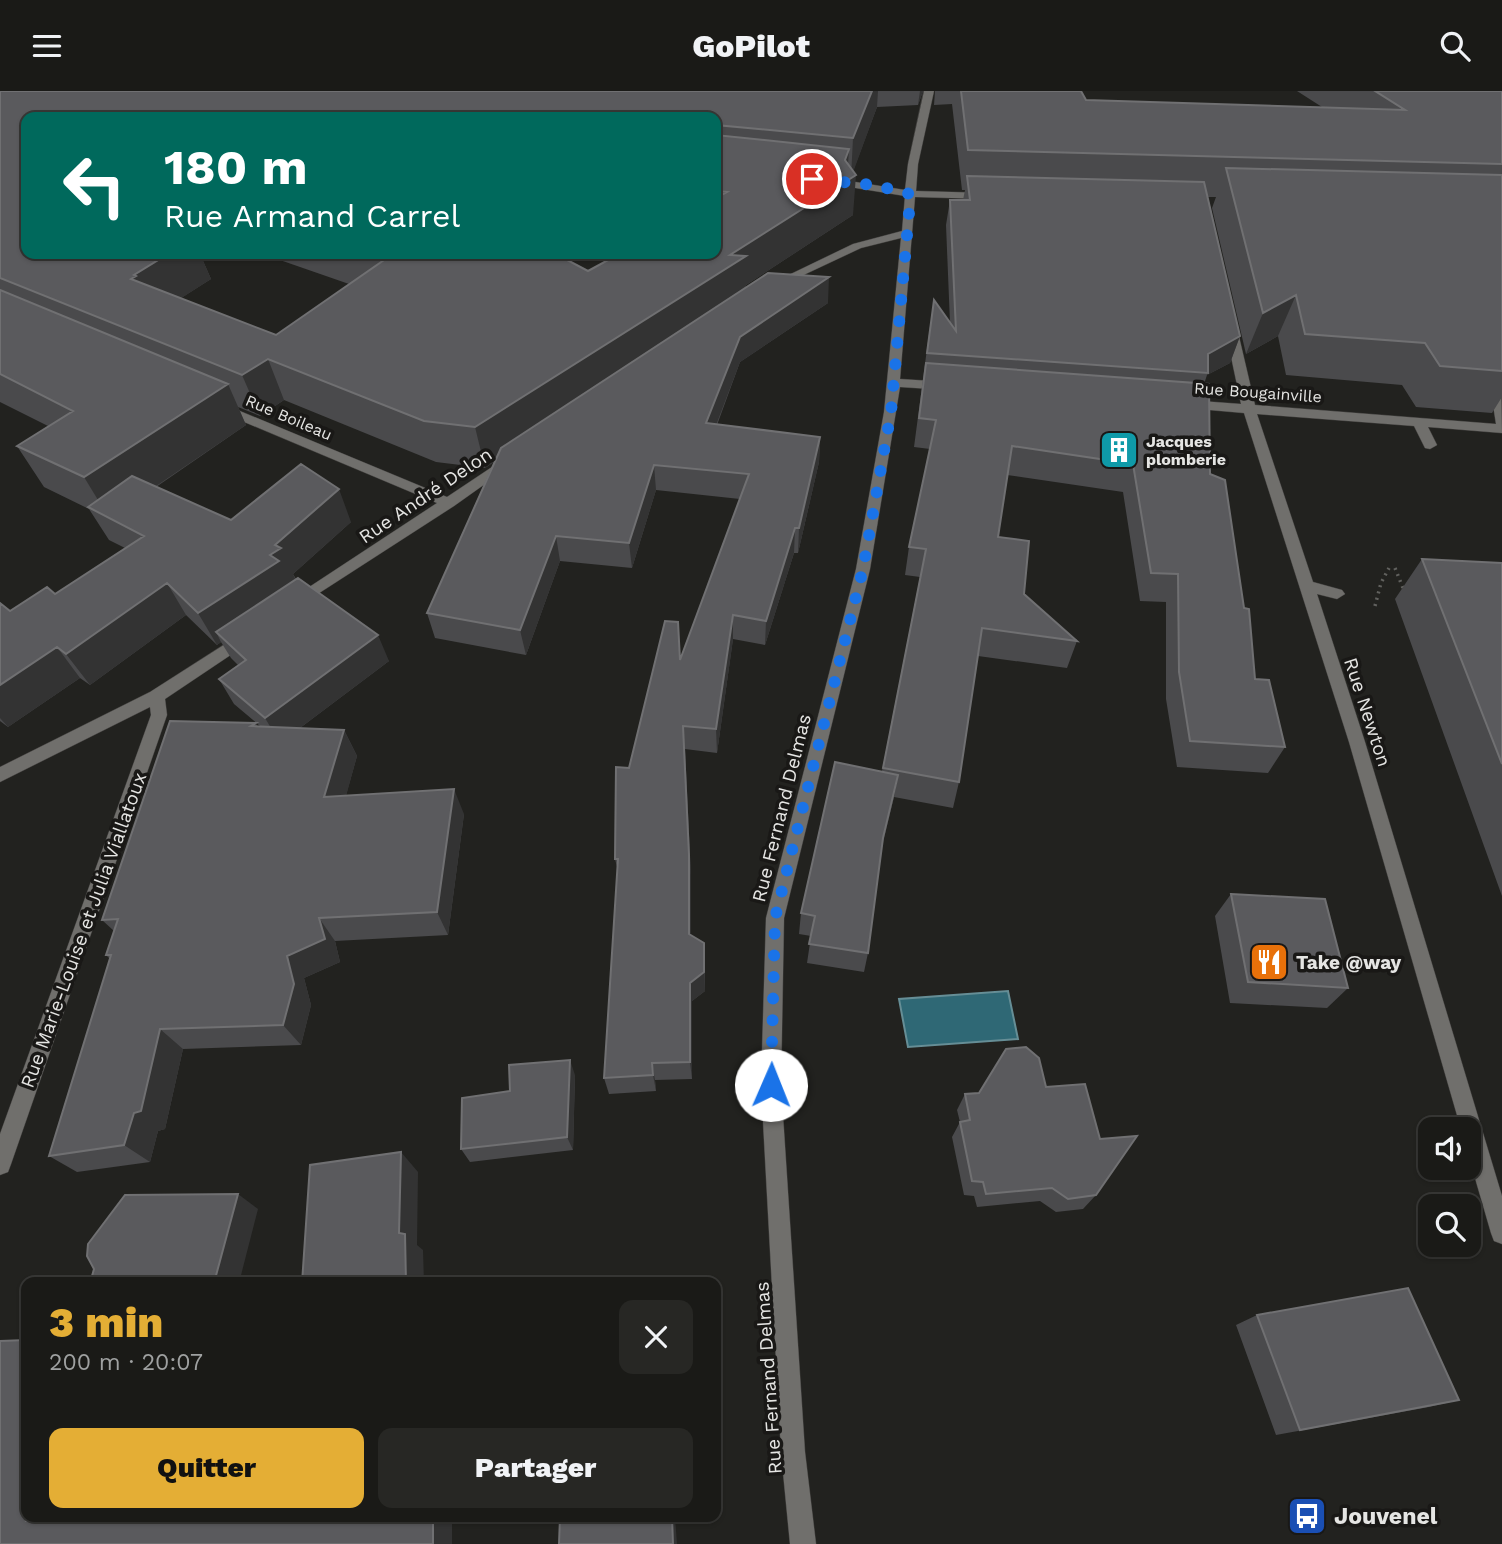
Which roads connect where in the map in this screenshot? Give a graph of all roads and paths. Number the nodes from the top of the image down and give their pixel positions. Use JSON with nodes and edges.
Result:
{"nodes":[{"id":1,"x":929,"y":91,"type":"edge"},
{"id":2,"x":821,"y":180,"type":"edge"},
{"id":3,"x":910,"y":194,"type":"junction"},
{"id":4,"x":995,"y":196,"type":"edge"},
{"id":5,"x":909,"y":232,"type":"junction"},
{"id":6,"x":760,"y":295,"type":"edge"},
{"id":7,"x":1228,"y":315,"type":"edge"},
{"id":8,"x":1493,"y":370,"type":"edge"},
{"id":9,"x":894,"y":383,"type":"junction"},
{"id":10,"x":967,"y":388,"type":"edge"},
{"id":11,"x":1168,"y":403,"type":"edge"},
{"id":12,"x":214,"y":404,"type":"edge"},
{"id":13,"x":1249,"y":409,"type":"junction"},
{"id":14,"x":1419,"y":422,"type":"junction"},
{"id":15,"x":1502,"y":427,"type":"edge"},
{"id":16,"x":1430,"y":445,"type":"dead end"},
{"id":17,"x":518,"y":457,"type":"edge"},
{"id":18,"x":449,"y":503,"type":"junction"},
{"id":19,"x":1389,"y":568,"type":"dead end"},
{"id":20,"x":1395,"y":568,"type":"dead end"},
{"id":21,"x":1306,"y":586,"type":"junction"},
{"id":22,"x":1337,"y":594,"type":"dead end"},
{"id":23,"x":1417,"y":595,"type":"dead end"},
{"id":24,"x":1375,"y":606,"type":"dead end"},
{"id":25,"x":280,"y":614,"type":"edge"},
{"id":26,"x":257,"y":629,"type":"edge"},
{"id":27,"x":156,"y":696,"type":"junction"},
{"id":28,"x":0,"y":775,"type":"edge"},
{"id":29,"x":0,"y":1164,"type":"edge"},
{"id":30,"x":1502,"y":1233,"type":"edge"},
{"id":31,"x":803,"y":1544,"type":"edge"}],
"edges":[{"from":1,"to":3,"type":"street","name":"Rue Fernand Delmas"},
{"from":2,"to":3,"type":"street"},
{"from":3,"to":4,"type":"street"},
{"from":3,"to":5,"type":"street","name":"Rue Fernand Delmas"},
{"from":5,"to":6,"type":"street"},
{"from":5,"to":9,"type":"street","name":"Rue Fernand Delmas"},
{"from":7,"to":13,"type":"street","name":"Rue Newton"},
{"from":8,"to":15,"type":"street"},
{"from":9,"to":10,"type":"street"},
{"from":9,"to":31,"type":"street","name":"Rue Fernand Delmas"},
{"from":11,"to":13,"type":"street","name":"Rue Bougainville"},
{"from":12,"to":18,"type":"street","name":"Rue Boileau"},
{"from":13,"to":14,"type":"street","name":"Rue Bougainville"},
{"from":13,"to":21,"type":"street","name":"Rue Newton"},
{"from":14,"to":15,"type":"street","name":"Rue Bougainville"},
{"from":14,"to":16,"type":"street"},
{"from":17,"to":18,"type":"street","name":"Rue André Delon"},
{"from":18,"to":25,"type":"street","name":"Rue André Delon"},
{"from":19,"to":24,"type":"path"},
{"from":20,"to":23,"type":"path"},
{"from":21,"to":22,"type":"street"},
{"from":21,"to":30,"type":"street","name":"Rue Newton"},
{"from":26,"to":27,"type":"street"},
{"from":27,"to":28,"type":"street"},
{"from":27,"to":29,"type":"street","name":"Rue Marie-Louise et Julia Viallatoux"}]}
